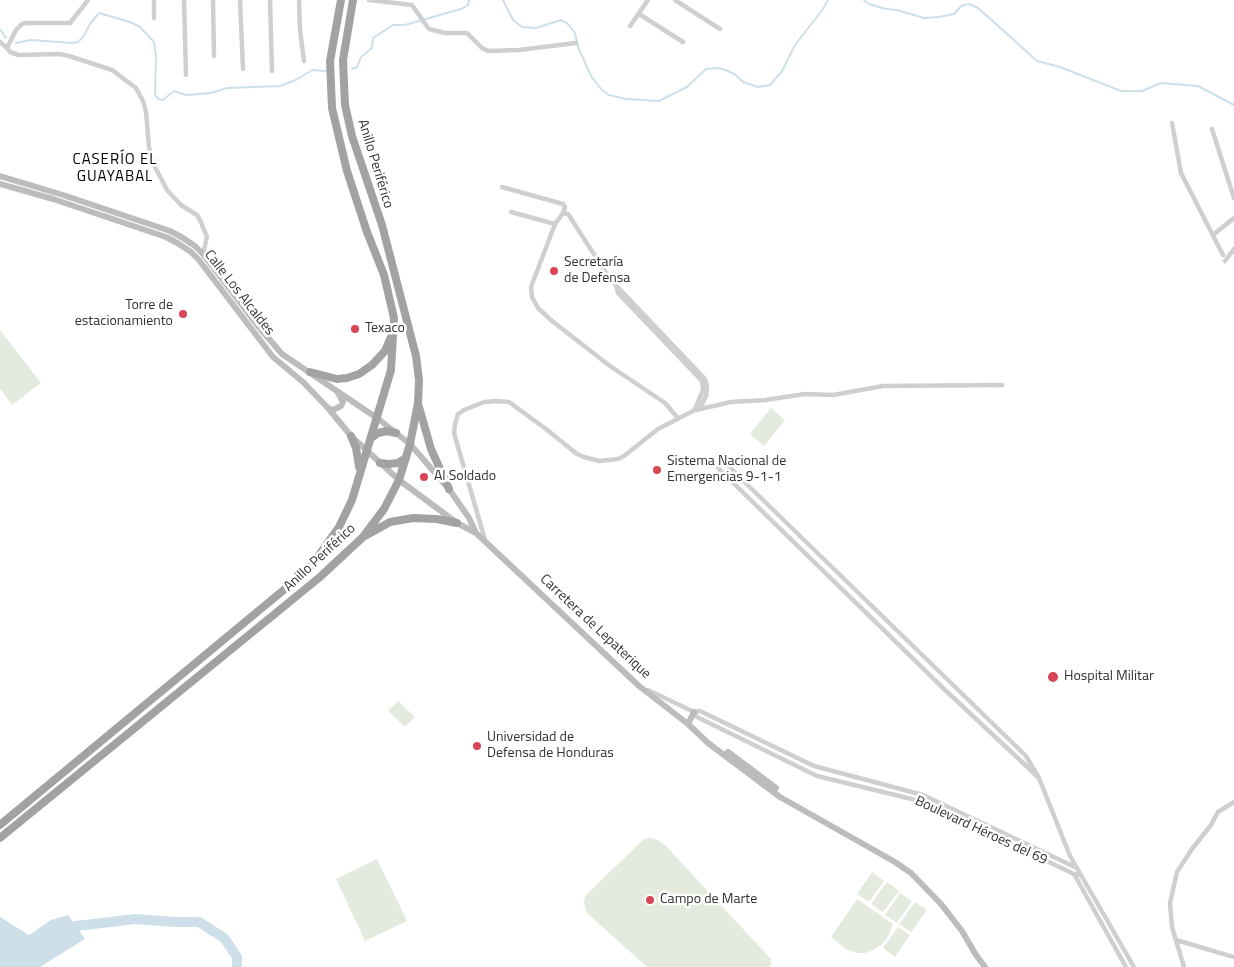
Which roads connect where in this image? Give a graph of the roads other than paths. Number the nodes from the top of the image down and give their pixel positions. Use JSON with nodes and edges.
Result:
{"nodes":[{"id":1,"x":88,"y":0,"type":"edge"},
{"id":2,"x":154,"y":0,"type":"edge"},
{"id":3,"x":184,"y":0,"type":"edge"},
{"id":4,"x":213,"y":0,"type":"edge"},
{"id":5,"x":240,"y":0,"type":"edge"},
{"id":6,"x":270,"y":0,"type":"edge"},
{"id":7,"x":299,"y":0,"type":"edge"},
{"id":8,"x":341,"y":0,"type":"edge"},
{"id":9,"x":353,"y":0,"type":"edge"},
{"id":10,"x":370,"y":0,"type":"edge"},
{"id":11,"x":648,"y":0,"type":"edge"},
{"id":12,"x":676,"y":0,"type":"edge"},
{"id":13,"x":639,"y":14,"type":"junction"},
{"id":14,"x":154,"y":18,"type":"dead end"},
{"id":15,"x":630,"y":26,"type":"dead end"},
{"id":16,"x":720,"y":29,"type":"dead end"},
{"id":17,"x":0,"y":42,"type":"edge"},
{"id":18,"x":683,"y":42,"type":"dead end"},
{"id":19,"x":576,"y":43,"type":"dead end"},
{"id":20,"x":8,"y":48,"type":"junction"},
{"id":21,"x":214,"y":56,"type":"dead end"},
{"id":22,"x":304,"y":61,"type":"dead end"},
{"id":23,"x":243,"y":69,"type":"dead end"},
{"id":24,"x":272,"y":71,"type":"dead end"},
{"id":25,"x":186,"y":75,"type":"dead end"},
{"id":26,"x":1172,"y":123,"type":"dead end"},
{"id":27,"x":1212,"y":129,"type":"dead end"},
{"id":28,"x":0,"y":176,"type":"edge"},
{"id":29,"x":0,"y":184,"type":"edge"},
{"id":30,"x":502,"y":187,"type":"dead end"},
{"id":31,"x":1234,"y":198,"type":"edge"},
{"id":32,"x":511,"y":212,"type":"dead end"},
{"id":33,"x":563,"y":213,"type":"junction"},
{"id":34,"x":1234,"y":218,"type":"edge"},
{"id":35,"x":555,"y":224,"type":"junction"},
{"id":36,"x":1213,"y":235,"type":"junction"},
{"id":37,"x":1234,"y":250,"type":"edge"},
{"id":38,"x":203,"y":254,"type":"junction"},
{"id":39,"x":1223,"y":255,"type":"dead end"},
{"id":40,"x":1225,"y":261,"type":"dead end"},
{"id":41,"x":394,"y":331,"type":"junction"},
{"id":42,"x":310,"y":372,"type":"junction"},
{"id":43,"x":1002,"y":385,"type":"dead end"},
{"id":44,"x":337,"y":390,"type":"junction"},
{"id":45,"x":418,"y":403,"type":"junction"},
{"id":46,"x":328,"y":408,"type":"junction"},
{"id":47,"x":694,"y":410,"type":"junction"},
{"id":48,"x":377,"y":418,"type":"junction"},
{"id":49,"x":678,"y":418,"type":"junction"},
{"id":50,"x":396,"y":433,"type":"junction"},
{"id":51,"x":351,"y":436,"type":"junction"},
{"id":52,"x":371,"y":438,"type":"junction"},
{"id":53,"x":410,"y":444,"type":"junction"},
{"id":54,"x":367,"y":451,"type":"junction"},
{"id":55,"x":406,"y":458,"type":"junction"},
{"id":56,"x":380,"y":463,"type":"junction"},
{"id":57,"x":358,"y":478,"type":"junction"},
{"id":58,"x":398,"y":480,"type":"junction"},
{"id":59,"x":449,"y":489,"type":"junction"},
{"id":60,"x":457,"y":523,"type":"junction"},
{"id":61,"x":476,"y":533,"type":"junction"},
{"id":62,"x":363,"y":537,"type":"junction"},
{"id":63,"x":485,"y":542,"type":"junction"},
{"id":64,"x":639,"y":686,"type":"junction"},
{"id":65,"x":694,"y":712,"type":"junction"},
{"id":66,"x":688,"y":724,"type":"junction"},
{"id":67,"x":1039,"y":778,"type":"junction"},
{"id":68,"x":1234,"y":802,"type":"edge"},
{"id":69,"x":0,"y":825,"type":"edge"},
{"id":70,"x":0,"y":838,"type":"edge"},
{"id":71,"x":1070,"y":856,"type":"junction"},
{"id":72,"x":1071,"y":866,"type":"junction"},
{"id":73,"x":1078,"y":868,"type":"junction"},
{"id":74,"x":1074,"y":874,"type":"junction"},
{"id":75,"x":1081,"y":876,"type":"junction"},
{"id":76,"x":1176,"y":940,"type":"junction"},
{"id":77,"x":1234,"y":957,"type":"edge"},
{"id":78,"x":985,"y":967,"type":"edge"},
{"id":79,"x":1126,"y":967,"type":"edge"},
{"id":80,"x":1134,"y":967,"type":"edge"},
{"id":81,"x":1184,"y":967,"type":"edge"}],
"edges":[{"from":1,"to":20,"type":"street"},
{"from":2,"to":14,"type":"street"},
{"from":3,"to":25,"type":"street"},
{"from":4,"to":21,"type":"street"},
{"from":5,"to":23,"type":"street"},
{"from":6,"to":24,"type":"street"},
{"from":7,"to":22,"type":"street"},
{"from":8,"to":41,"type":"highway","name":"Anillo Periférico"},
{"from":9,"to":45,"type":"highway","name":"Anillo Periférico"},
{"from":10,"to":19,"type":"street"},
{"from":11,"to":13,"type":"street"},
{"from":12,"to":16,"type":"street"},
{"from":13,"to":15,"type":"street"},
{"from":13,"to":18,"type":"street"},
{"from":17,"to":20,"type":"street"},
{"from":20,"to":38,"type":"street"},
{"from":26,"to":36,"type":"street"},
{"from":27,"to":31,"type":"street"},
{"from":28,"to":38,"type":"main road","name":"Calle Los Alcaldes"},
{"from":29,"to":46,"type":"main road","name":"Calle Los Alcaldes"},
{"from":30,"to":33,"type":"street"},
{"from":32,"to":35,"type":"street"},
{"from":33,"to":35,"type":"street"},
{"from":33,"to":47,"type":"street"},
{"from":34,"to":36,"type":"street"},
{"from":35,"to":49,"type":"street"},
{"from":36,"to":39,"type":"street"},
{"from":37,"to":40,"type":"street"},
{"from":38,"to":42,"type":"main road","name":"Calle Los Alcaldes"},
{"from":41,"to":42,"type":"highway"},
{"from":41,"to":48,"type":"highway","name":"Anillo Periférico"},
{"from":42,"to":44,"type":"main road","name":"Calle Los Alcaldes"},
{"from":43,"to":47,"type":"street"},
{"from":44,"to":46,"type":"main road"},
{"from":44,"to":48,"type":"main road","name":"Calle Los Alcaldes"},
{"from":45,"to":53,"type":"highway","name":"Anillo Periférico"},
{"from":45,"to":59,"type":"highway"},
{"from":46,"to":51,"type":"main road","name":"Calle Los Alcaldes"},
{"from":47,"to":49,"type":"street"},
{"from":48,"to":50,"type":"main road","name":"Carretera de Lepaterique"},
{"from":48,"to":52,"type":"highway","name":"Anillo Periférico"},
{"from":49,"to":63,"type":"street"},
{"from":50,"to":52,"type":"highway"},
{"from":50,"to":53,"type":"main road","name":"Carretera de Lepaterique"},
{"from":51,"to":54,"type":"main road","name":"Calle Los Alcaldes"},
{"from":51,"to":57,"type":"highway"},
{"from":52,"to":54,"type":"highway","name":"Anillo Periférico"},
{"from":53,"to":55,"type":"highway","name":"Anillo Periférico"},
{"from":53,"to":59,"type":"main road","name":"Carretera de Lepaterique"},
{"from":54,"to":56,"type":"main road","name":"Carretera de Lepaterique"},
{"from":54,"to":57,"type":"highway","name":"Anillo Periférico"},
{"from":55,"to":56,"type":"highway"},
{"from":55,"to":58,"type":"highway","name":"Anillo Periférico"},
{"from":56,"to":58,"type":"main road","name":"Carretera de Lepaterique"},
{"from":57,"to":69,"type":"highway","name":"Anillo Periférico"},
{"from":58,"to":60,"type":"main road","name":"Carretera de Lepaterique"},
{"from":58,"to":62,"type":"highway","name":"Anillo Periférico"},
{"from":59,"to":61,"type":"main road","name":"Carretera de Lepaterique"},
{"from":60,"to":61,"type":"main road","name":"Carretera de Lepaterique"},
{"from":60,"to":62,"type":"highway"},
{"from":61,"to":63,"type":"main road","name":"Carretera de Lepaterique"},
{"from":62,"to":70,"type":"highway","name":"Anillo Periférico"},
{"from":63,"to":64,"type":"main road","name":"Carretera de Lepaterique"},
{"from":64,"to":65,"type":"street","name":"Boulevard Héroes del 69"},
{"from":64,"to":66,"type":"main road","name":"Carretera de Lepaterique"},
{"from":65,"to":66,"type":"main road"},
{"from":65,"to":72,"type":"street","name":"Boulevard Héroes del 69"},
{"from":65,"to":74,"type":"street","name":"Boulevard Héroes del 69"},
{"from":66,"to":78,"type":"main road","name":"Carretera de Lepaterique"},
{"from":67,"to":67,"type":"street","name":"Boulevard Héroes del 69"},
{"from":67,"to":71,"type":"street","name":"Boulevard Héroes del 69"},
{"from":68,"to":76,"type":"street"},
{"from":71,"to":72,"type":"street","name":"Boulevard Héroes del 69"},
{"from":71,"to":73,"type":"street","name":"Boulevard Héroes del 69"},
{"from":72,"to":73,"type":"street","name":"Boulevard Héroes del 69"},
{"from":72,"to":74,"type":"street","name":"Boulevard Héroes del 69"},
{"from":73,"to":75,"type":"street","name":"Boulevard Héroes del 69"},
{"from":74,"to":75,"type":"street","name":"Boulevard Héroes del 69"},
{"from":74,"to":79,"type":"street","name":"Boulevard Héroes del 69"},
{"from":75,"to":80,"type":"street","name":"Boulevard Héroes del 69"},
{"from":76,"to":77,"type":"street"},
{"from":76,"to":81,"type":"street"}]}
